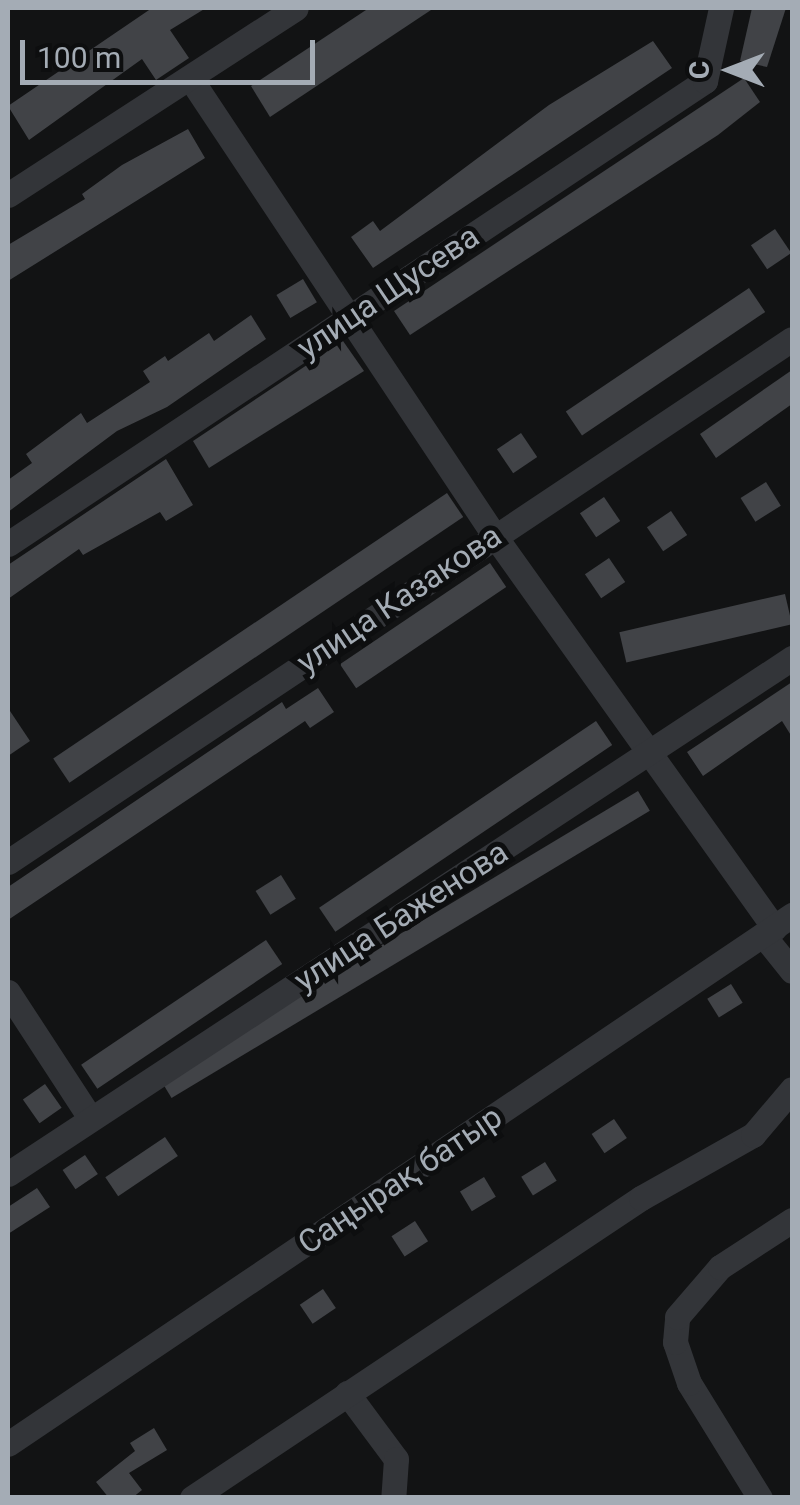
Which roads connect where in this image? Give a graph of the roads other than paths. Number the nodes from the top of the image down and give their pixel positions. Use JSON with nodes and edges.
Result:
{"nodes":[{"id":1,"x":296,"y":8,"type":"edge"},
{"id":2,"x":721,"y":8,"type":"edge"},
{"id":3,"x":190,"y":78,"type":"junction"},
{"id":4,"x":8,"y":195,"type":"edge"},
{"id":5,"x":353,"y":316,"type":"junction"},
{"id":6,"x":792,"y":339,"type":"edge"},
{"id":7,"x":494,"y":535,"type":"junction"},
{"id":8,"x":8,"y":544,"type":"edge"},
{"id":9,"x":792,"y":658,"type":"edge"},
{"id":10,"x":650,"y":754,"type":"junction"},
{"id":11,"x":8,"y":862,"type":"edge"},
{"id":12,"x":776,"y":926,"type":"edge"},
{"id":13,"x":792,"y":971,"type":"edge"},
{"id":14,"x":8,"y":992,"type":"edge"},
{"id":15,"x":792,"y":1089,"type":"edge"},
{"id":16,"x":90,"y":1118,"type":"junction"},
{"id":17,"x":8,"y":1174,"type":"edge"},
{"id":18,"x":792,"y":1220,"type":"edge"},
{"id":19,"x":348,"y":1393,"type":"junction"},
{"id":20,"x":8,"y":1444,"type":"edge"},
{"id":21,"x":192,"y":1498,"type":"edge"},
{"id":22,"x":393,"y":1498,"type":"edge"},
{"id":23,"x":760,"y":1498,"type":"edge"}],
"edges":[{"from":1,"to":3,"type":"street"},
{"from":2,"to":5,"type":"street","name":"улица Щусева"},
{"from":3,"to":4,"type":"street"},
{"from":3,"to":5,"type":"street"},
{"from":5,"to":7,"type":"street"},
{"from":5,"to":8,"type":"street","name":"улица Щусева"},
{"from":6,"to":7,"type":"street","name":"улица Казакова"},
{"from":7,"to":10,"type":"street"},
{"from":7,"to":11,"type":"street","name":"улица Казакова"},
{"from":9,"to":10,"type":"street","name":"улица Баженова"},
{"from":10,"to":12,"type":"street"},
{"from":10,"to":16,"type":"street","name":"улица Баженова"},
{"from":12,"to":13,"type":"street"},
{"from":12,"to":20,"type":"street","name":"Саңырақ батыр"},
{"from":14,"to":16,"type":"street"},
{"from":15,"to":19,"type":"street"},
{"from":16,"to":17,"type":"street","name":"улица Баженова"},
{"from":18,"to":23,"type":"street"},
{"from":19,"to":21,"type":"street"},
{"from":19,"to":22,"type":"street"}]}
